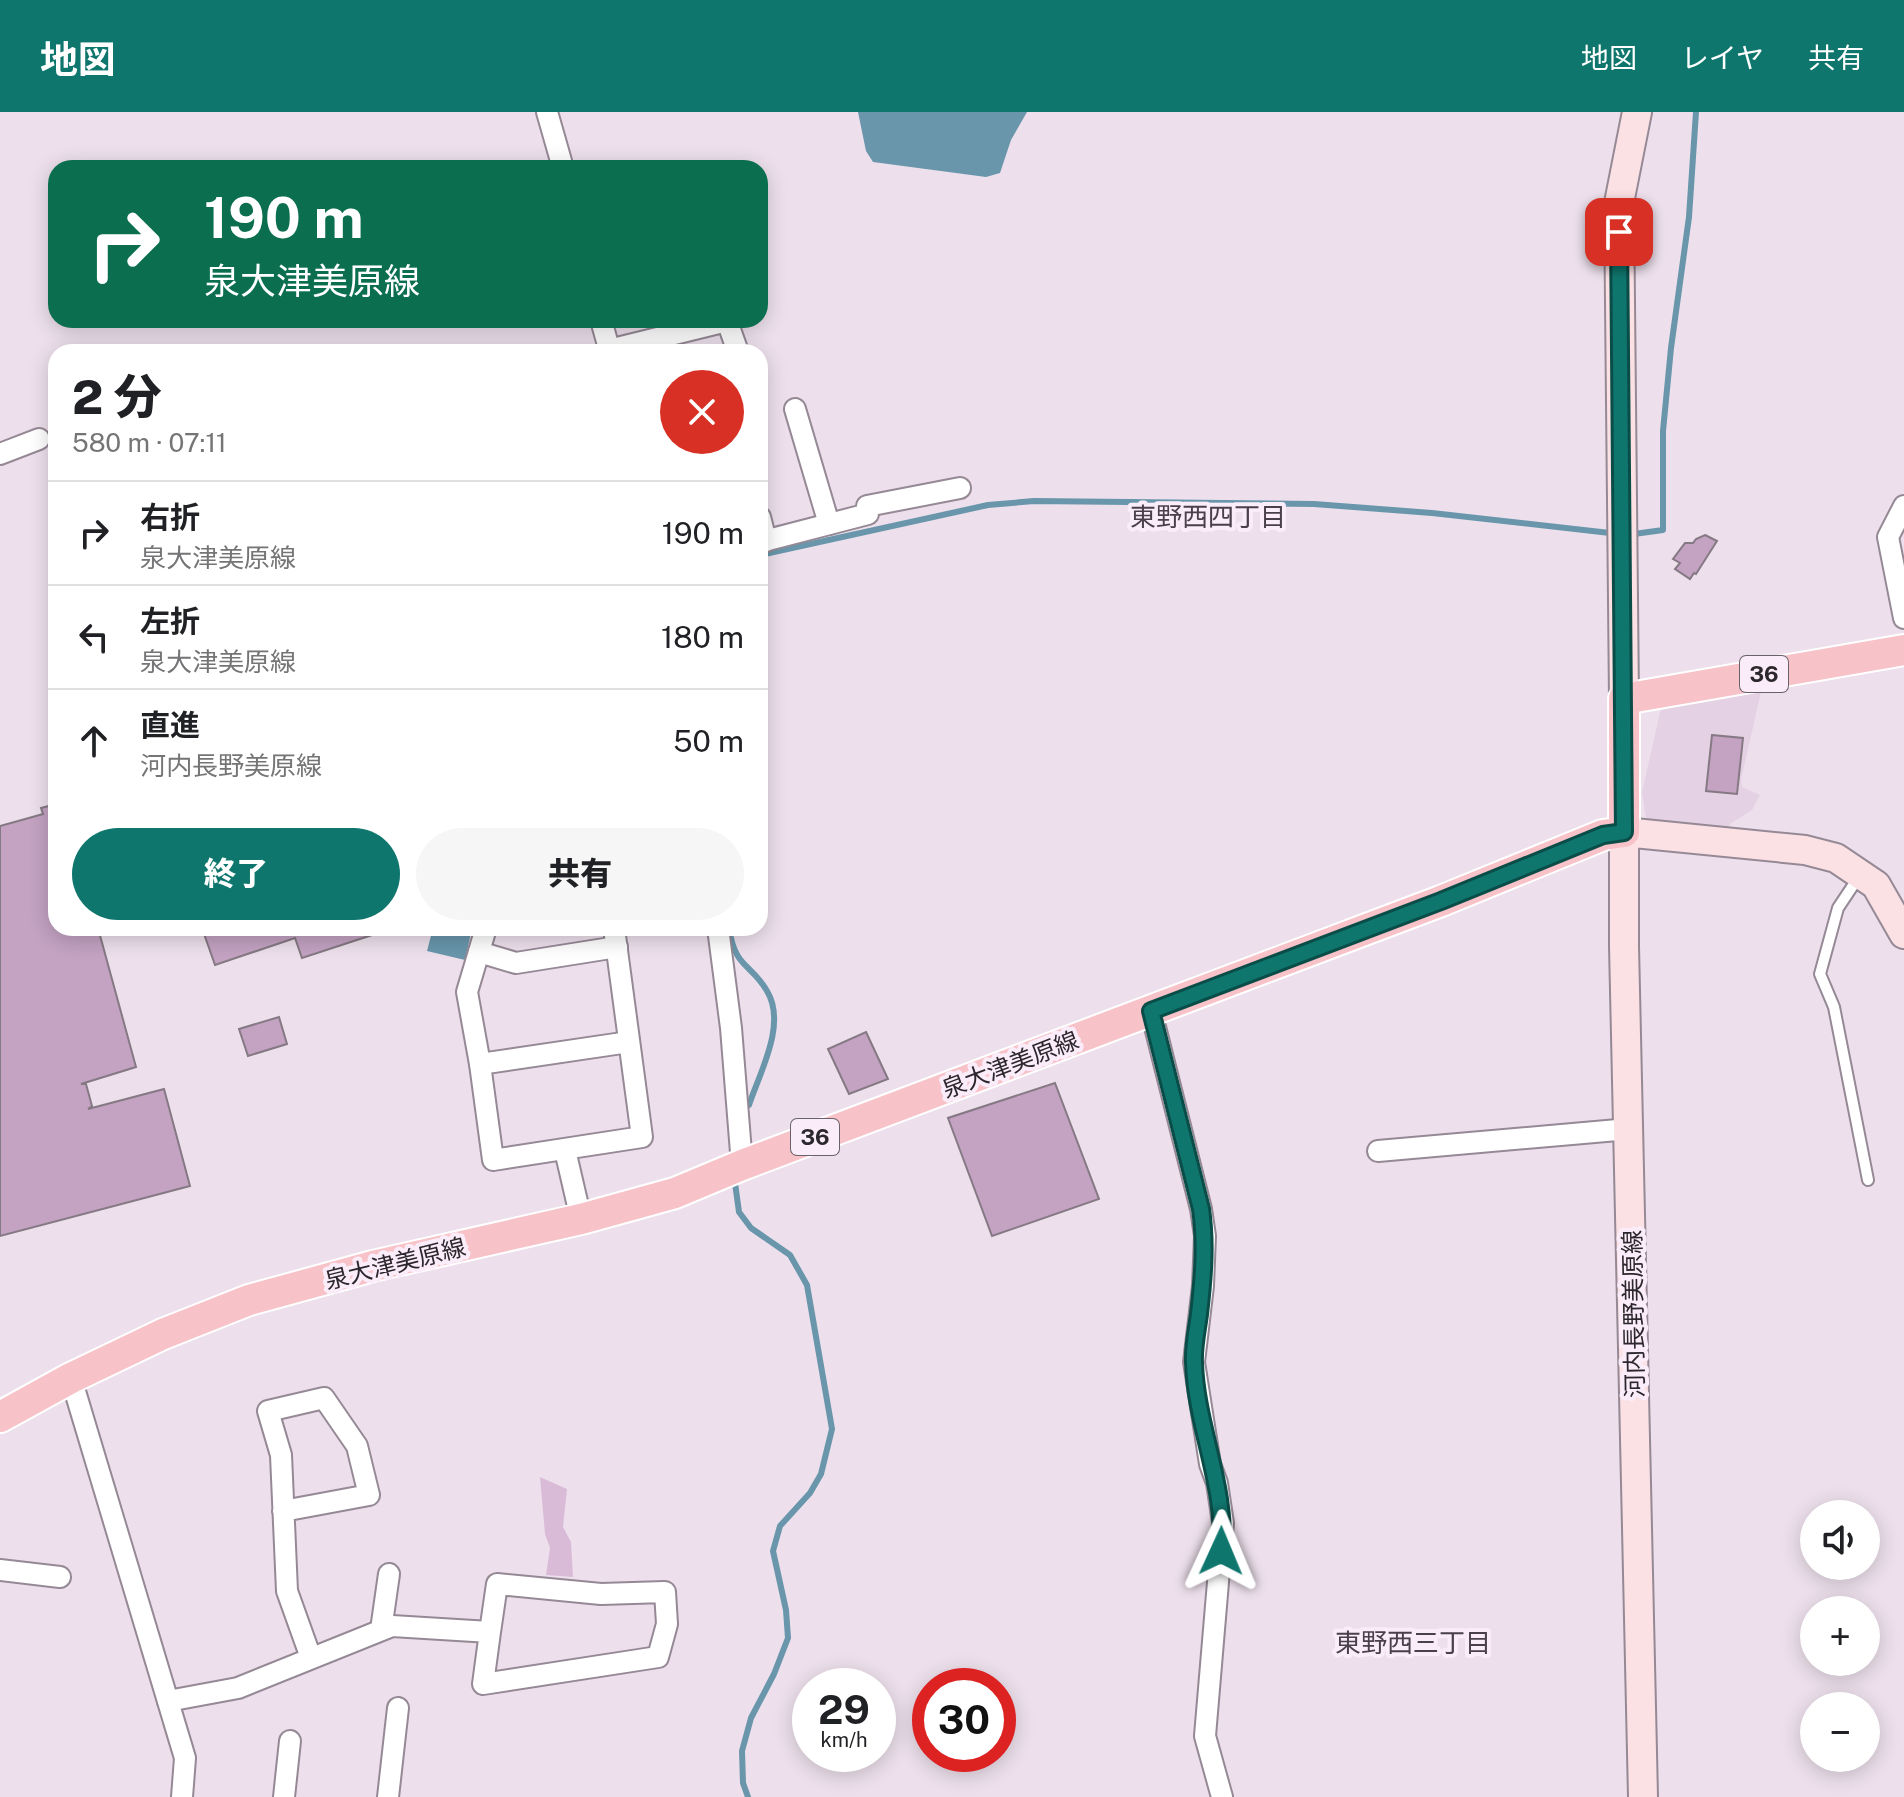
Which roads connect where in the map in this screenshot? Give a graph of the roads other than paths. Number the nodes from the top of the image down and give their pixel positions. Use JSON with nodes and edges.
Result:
{"nodes":[{"id":1,"x":547,"y":112,"type":"edge"},
{"id":2,"x":1637,"y":112,"type":"edge"},
{"id":3,"x":561,"y":160,"type":"edge"},
{"id":4,"x":698,"y":328,"type":"edge"},
{"id":5,"x":637,"y":344,"type":"edge"},
{"id":6,"x":795,"y":409,"type":"dead end"},
{"id":7,"x":39,"y":439,"type":"dead end"},
{"id":8,"x":0,"y":454,"type":"edge"},
{"id":9,"x":960,"y":488,"type":"dead end"},
{"id":10,"x":1904,"y":506,"type":"edge"},
{"id":11,"x":829,"y":524,"type":"junction"},
{"id":12,"x":768,"y":541,"type":"edge"},
{"id":13,"x":1904,"y":618,"type":"edge"},
{"id":14,"x":1904,"y":650,"type":"edge"},
{"id":15,"x":1624,"y":699,"type":"junction"},
{"id":16,"x":1624,"y":832,"type":"junction"},
{"id":17,"x":1861,"y":873,"type":"junction"},
{"id":18,"x":1904,"y":934,"type":"edge"},
{"id":19,"x":484,"y":936,"type":"edge"},
{"id":20,"x":719,"y":936,"type":"edge"},
{"id":21,"x":616,"y":938,"type":"edge"},
{"id":22,"x":479,"y":952,"type":"junction"},
{"id":23,"x":1151,"y":1011,"type":"junction"},
{"id":24,"x":629,"y":1042,"type":"junction"},
{"id":25,"x":480,"y":1064,"type":"junction"},
{"id":26,"x":1629,"y":1129,"type":"junction"},
{"id":27,"x":565,"y":1150,"type":"junction"},
{"id":28,"x":1378,"y":1151,"type":"dead end"},
{"id":29,"x":742,"y":1165,"type":"junction"},
{"id":30,"x":1868,"y":1180,"type":"dead end"},
{"id":31,"x":581,"y":1219,"type":"junction"},
{"id":32,"x":71,"y":1378,"type":"junction"},
{"id":33,"x":34,"y":1399,"type":"junction"},
{"id":34,"x":0,"y":1400,"type":"edge"},
{"id":35,"x":0,"y":1417,"type":"edge"},
{"id":36,"x":283,"y":1511,"type":"junction"},
{"id":37,"x":0,"y":1570,"type":"edge"},
{"id":38,"x":389,"y":1574,"type":"dead end"},
{"id":39,"x":60,"y":1577,"type":"dead end"},
{"id":40,"x":381,"y":1630,"type":"junction"},
{"id":41,"x":490,"y":1632,"type":"junction"},
{"id":42,"x":311,"y":1658,"type":"junction"},
{"id":43,"x":168,"y":1701,"type":"junction"},
{"id":44,"x":398,"y":1708,"type":"dead end"},
{"id":45,"x":290,"y":1741,"type":"dead end"},
{"id":46,"x":182,"y":1797,"type":"edge"},
{"id":47,"x":284,"y":1797,"type":"edge"},
{"id":48,"x":388,"y":1797,"type":"edge"},
{"id":49,"x":1222,"y":1797,"type":"edge"},
{"id":50,"x":1643,"y":1797,"type":"edge"}],
"edges":[{"from":1,"to":3,"type":"street"},
{"from":2,"to":15,"type":"main road"},
{"from":4,"to":5,"type":"street"},
{"from":6,"to":11,"type":"street"},
{"from":7,"to":8,"type":"street"},
{"from":9,"to":11,"type":"street"},
{"from":10,"to":13,"type":"street"},
{"from":11,"to":12,"type":"street"},
{"from":14,"to":15,"type":"main road","number":"36"},
{"from":15,"to":16,"type":"main road"},
{"from":16,"to":17,"type":"main road"},
{"from":16,"to":23,"type":"main road","name":"泉大津美原線","number":"36"},
{"from":16,"to":26,"type":"main road","name":"河内長野美原線"},
{"from":17,"to":18,"type":"main road"},
{"from":17,"to":30,"type":"lane"},
{"from":19,"to":22,"type":"street"},
{"from":20,"to":29,"type":"street"},
{"from":21,"to":22,"type":"street"},
{"from":21,"to":24,"type":"street"},
{"from":22,"to":25,"type":"street"},
{"from":23,"to":29,"type":"main road","name":"泉大津美原線","number":"36"},
{"from":23,"to":49,"type":"street"},
{"from":24,"to":25,"type":"street"},
{"from":24,"to":27,"type":"street"},
{"from":25,"to":27,"type":"street"},
{"from":26,"to":28,"type":"street"},
{"from":26,"to":50,"type":"main road","name":"河内長野美原線"},
{"from":27,"to":31,"type":"street"},
{"from":29,"to":31,"type":"main road","name":"泉大津美原線","number":"36"},
{"from":31,"to":32,"type":"main road","name":"泉大津美原線","number":"36"},
{"from":32,"to":33,"type":"main road","name":"泉大津美原線","number":"36"},
{"from":32,"to":43,"type":"street"},
{"from":33,"to":34,"type":"street"},
{"from":33,"to":35,"type":"main road","name":"泉大津美原線","number":"36"},
{"from":36,"to":36,"type":"street"},
{"from":36,"to":42,"type":"street"},
{"from":37,"to":39,"type":"street"},
{"from":38,"to":40,"type":"street"},
{"from":40,"to":41,"type":"street"},
{"from":40,"to":42,"type":"street"},
{"from":41,"to":41,"type":"street"},
{"from":42,"to":43,"type":"street"},
{"from":43,"to":46,"type":"street"},
{"from":44,"to":48,"type":"street"},
{"from":45,"to":47,"type":"street"}]}
